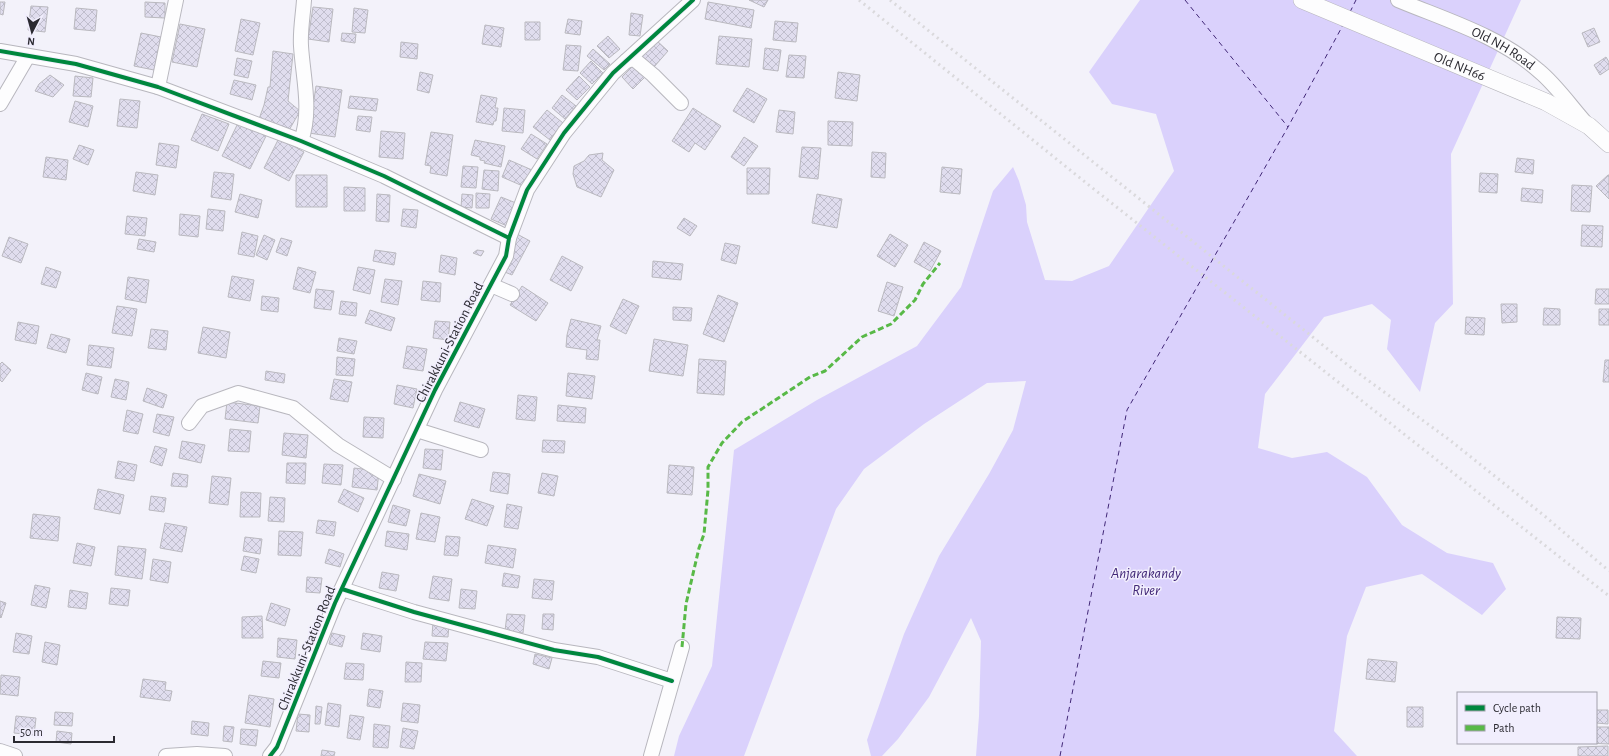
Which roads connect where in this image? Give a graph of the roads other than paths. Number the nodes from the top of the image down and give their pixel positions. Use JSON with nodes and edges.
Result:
{"nodes":[{"id":1,"x":176,"y":0,"type":"edge"},
{"id":2,"x":304,"y":0,"type":"edge"},
{"id":3,"x":693,"y":0,"type":"edge"},
{"id":4,"x":1302,"y":0,"type":"edge"},
{"id":5,"x":1398,"y":0,"type":"edge"},
{"id":6,"x":0,"y":51,"type":"edge"},
{"id":7,"x":28,"y":56,"type":"junction"},
{"id":8,"x":626,"y":61,"type":"junction"},
{"id":9,"x":158,"y":87,"type":"junction"},
{"id":10,"x":681,"y":102,"type":"dead end"},
{"id":11,"x":0,"y":104,"type":"edge"},
{"id":12,"x":1589,"y":126,"type":"junction"},
{"id":13,"x":301,"y":141,"type":"junction"},
{"id":14,"x":1609,"y":144,"type":"edge"},
{"id":15,"x":509,"y":238,"type":"junction"},
{"id":16,"x":490,"y":285,"type":"junction"},
{"id":17,"x":512,"y":294,"type":"dead end"},
{"id":18,"x":189,"y":423,"type":"dead end"},
{"id":19,"x":417,"y":430,"type":"junction"},
{"id":20,"x":481,"y":450,"type":"dead end"},
{"id":21,"x":394,"y":479,"type":"junction"},
{"id":22,"x":342,"y":589,"type":"junction"},
{"id":23,"x":682,"y":647,"type":"dead end"},
{"id":24,"x":672,"y":681,"type":"junction"},
{"id":25,"x":0,"y":751,"type":"edge"},
{"id":26,"x":15,"y":756,"type":"edge"},
{"id":27,"x":166,"y":756,"type":"edge"},
{"id":28,"x":225,"y":756,"type":"edge"},
{"id":29,"x":270,"y":756,"type":"edge"},
{"id":30,"x":651,"y":756,"type":"edge"}],
"edges":[{"from":1,"to":9,"type":"street"},
{"from":2,"to":13,"type":"street"},
{"from":3,"to":8,"type":"street","name":"Chirakkuni-Station Road"},
{"from":4,"to":12,"type":"main road","name":"Old NH66"},
{"from":5,"to":12,"type":"street","name":"Old NH Road"},
{"from":6,"to":7,"type":"street"},
{"from":7,"to":9,"type":"street"},
{"from":7,"to":11,"type":"street"},
{"from":8,"to":10,"type":"street"},
{"from":8,"to":15,"type":"street","name":"Chirakkuni-Station Road"},
{"from":9,"to":13,"type":"street"},
{"from":12,"to":14,"type":"main road","name":"Old NH66"},
{"from":13,"to":15,"type":"street"},
{"from":15,"to":16,"type":"street","name":"Chirakkuni-Station Road"},
{"from":16,"to":17,"type":"street"},
{"from":16,"to":19,"type":"street","name":"Chirakkuni-Station Road"},
{"from":18,"to":21,"type":"street"},
{"from":19,"to":20,"type":"street"},
{"from":19,"to":21,"type":"street","name":"Chirakkuni-Station Road"},
{"from":21,"to":22,"type":"street","name":"Chirakkuni-Station Road"},
{"from":22,"to":24,"type":"street"},
{"from":22,"to":29,"type":"street","name":"Chirakkuni-Station Road"},
{"from":23,"to":24,"type":"street"},
{"from":24,"to":30,"type":"street"},
{"from":25,"to":26,"type":"street"},
{"from":27,"to":28,"type":"street"}]}
